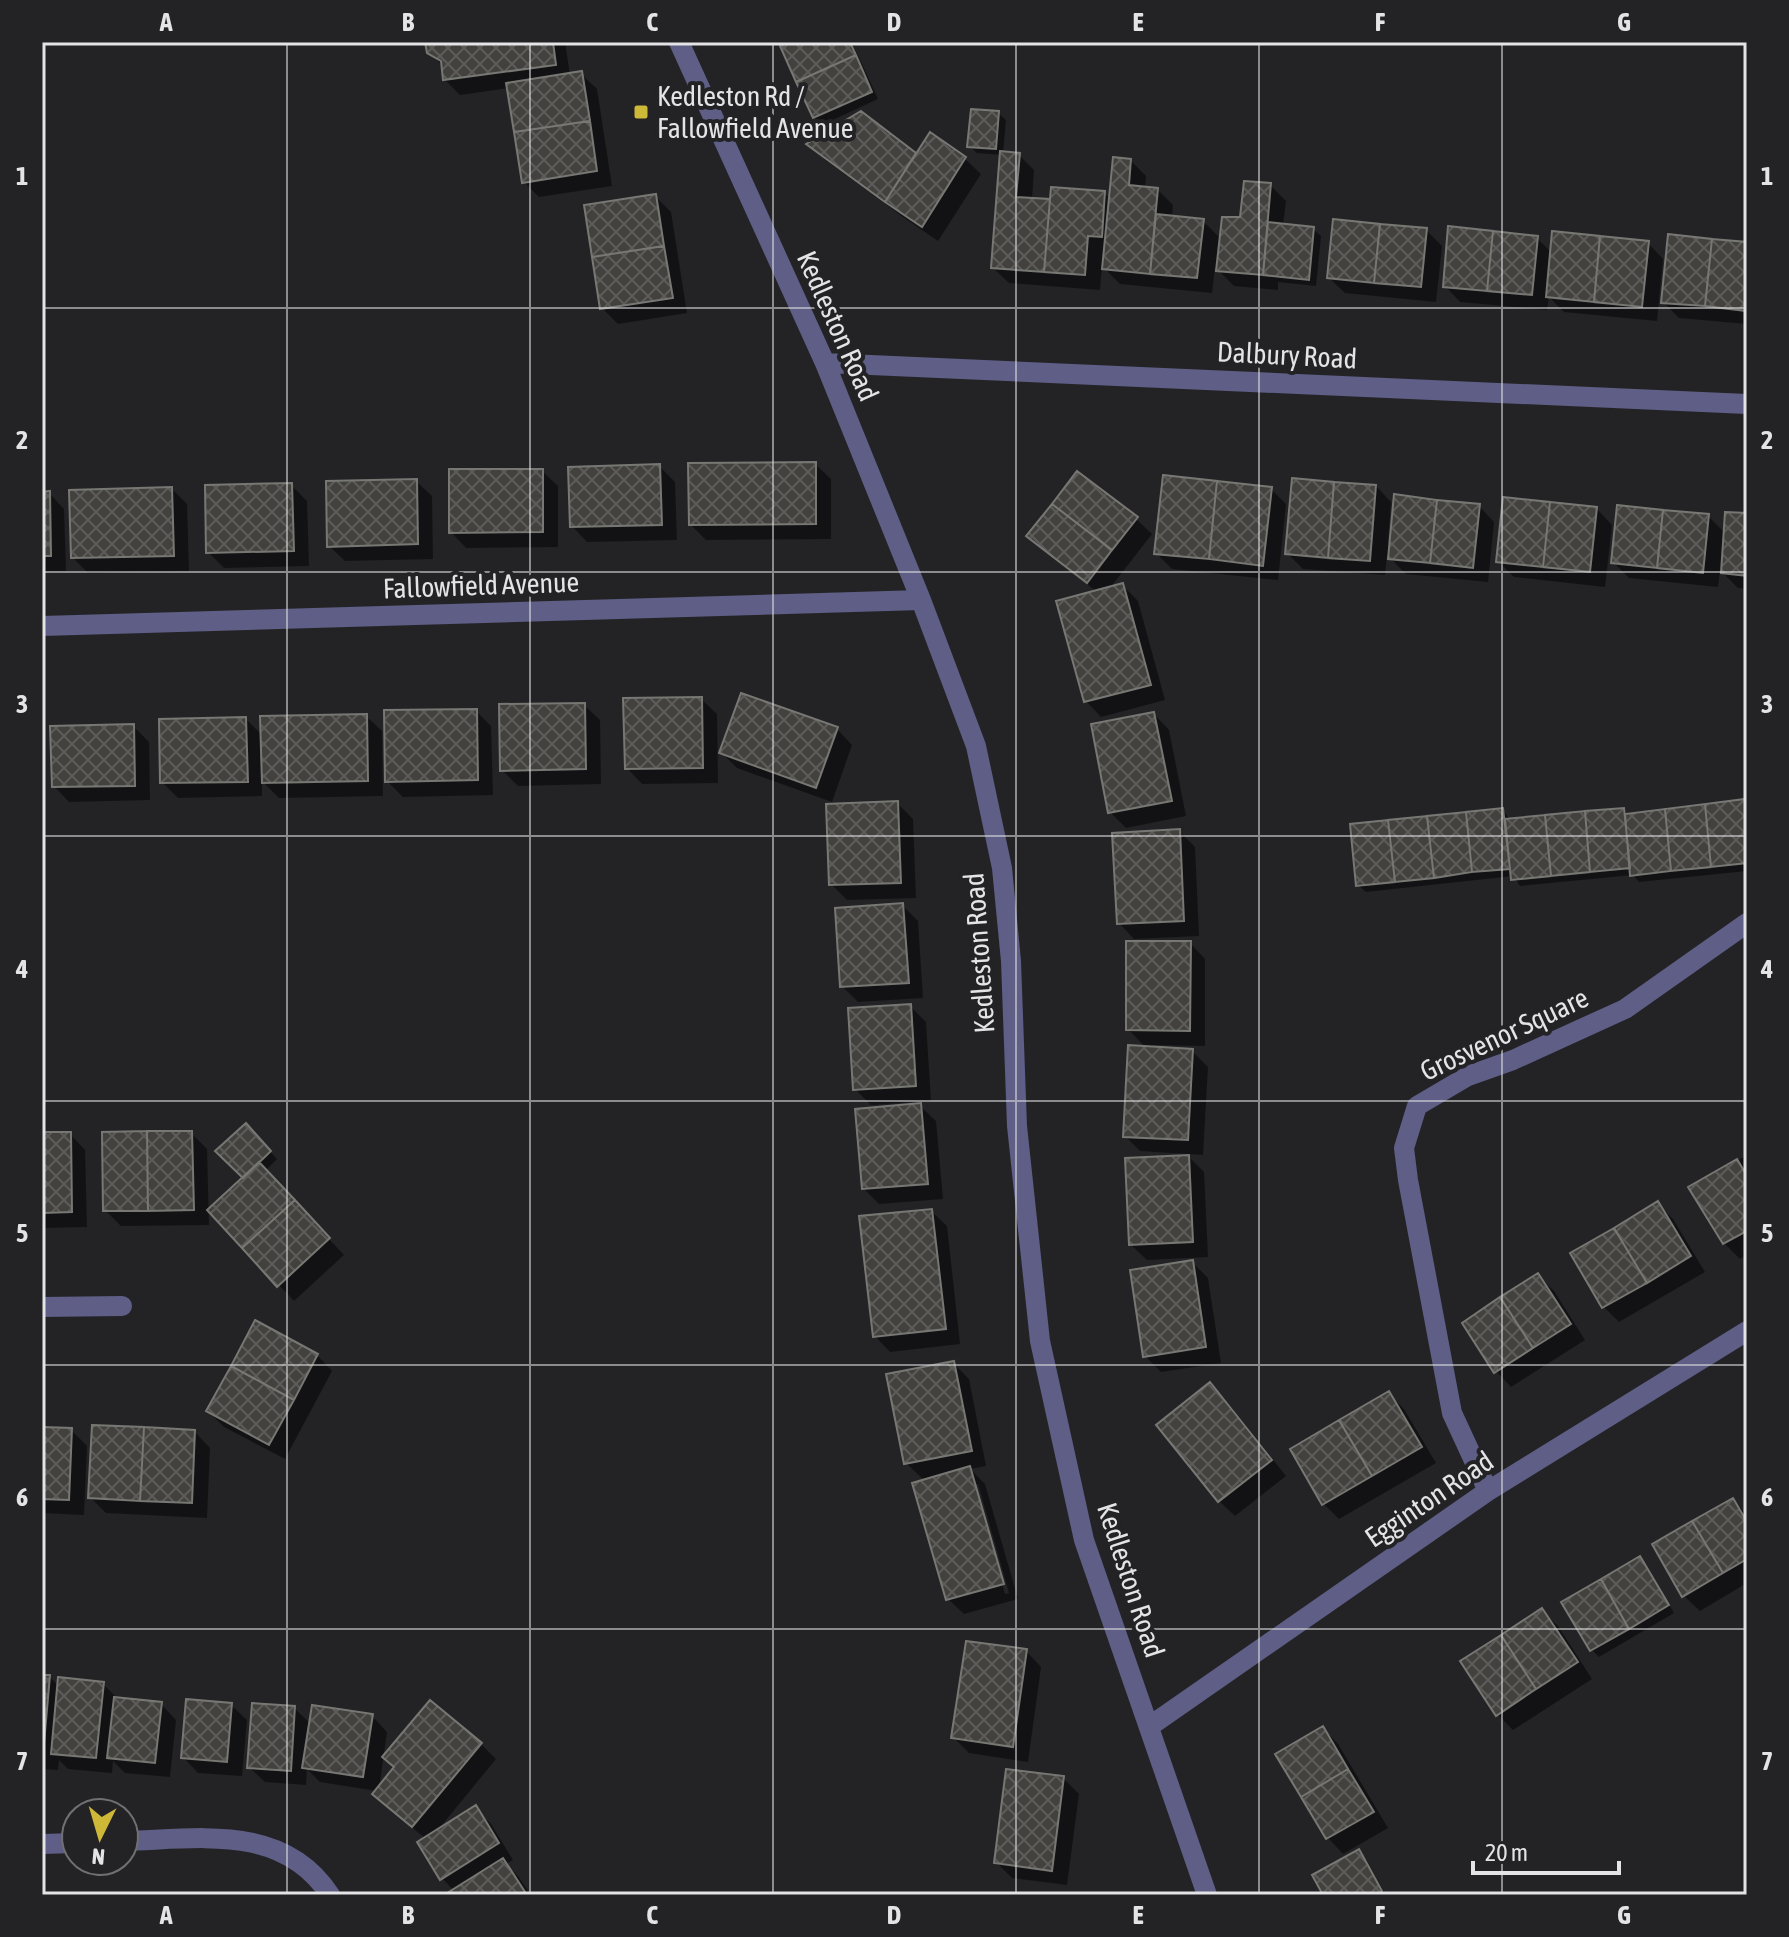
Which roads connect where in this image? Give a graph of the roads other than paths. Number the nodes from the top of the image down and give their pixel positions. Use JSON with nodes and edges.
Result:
{"nodes":[{"id":1,"x":679,"y":42,"type":"edge"},
{"id":2,"x":825,"y":363,"type":"junction"},
{"id":3,"x":1747,"y":404,"type":"edge"},
{"id":4,"x":921,"y":600,"type":"junction"},
{"id":5,"x":42,"y":626,"type":"edge"},
{"id":6,"x":1747,"y":923,"type":"edge"},
{"id":7,"x":122,"y":1306,"type":"dead end"},
{"id":8,"x":42,"y":1307,"type":"edge"},
{"id":9,"x":1747,"y":1331,"type":"edge"},
{"id":10,"x":1488,"y":1491,"type":"junction"},
{"id":11,"x":1150,"y":1726,"type":"junction"},
{"id":12,"x":140,"y":1840,"type":"edge"},
{"id":13,"x":330,"y":1895,"type":"edge"},
{"id":14,"x":1207,"y":1895,"type":"edge"}],
"edges":[{"from":1,"to":2,"type":"street","name":"Kedleston Road"},
{"from":2,"to":3,"type":"street","name":"Dalbury Road"},
{"from":2,"to":4,"type":"street","name":"Kedleston Road"},
{"from":4,"to":5,"type":"street","name":"Fallowfield Avenue"},
{"from":4,"to":11,"type":"street","name":"Kedleston Road"},
{"from":6,"to":10,"type":"street","name":"Grosvenor Square"},
{"from":7,"to":8,"type":"street"},
{"from":9,"to":10,"type":"street","name":"Egginton Road"},
{"from":10,"to":11,"type":"street","name":"Egginton Road"},
{"from":11,"to":14,"type":"street","name":"Kedleston Road"},
{"from":12,"to":13,"type":"street"}]}
